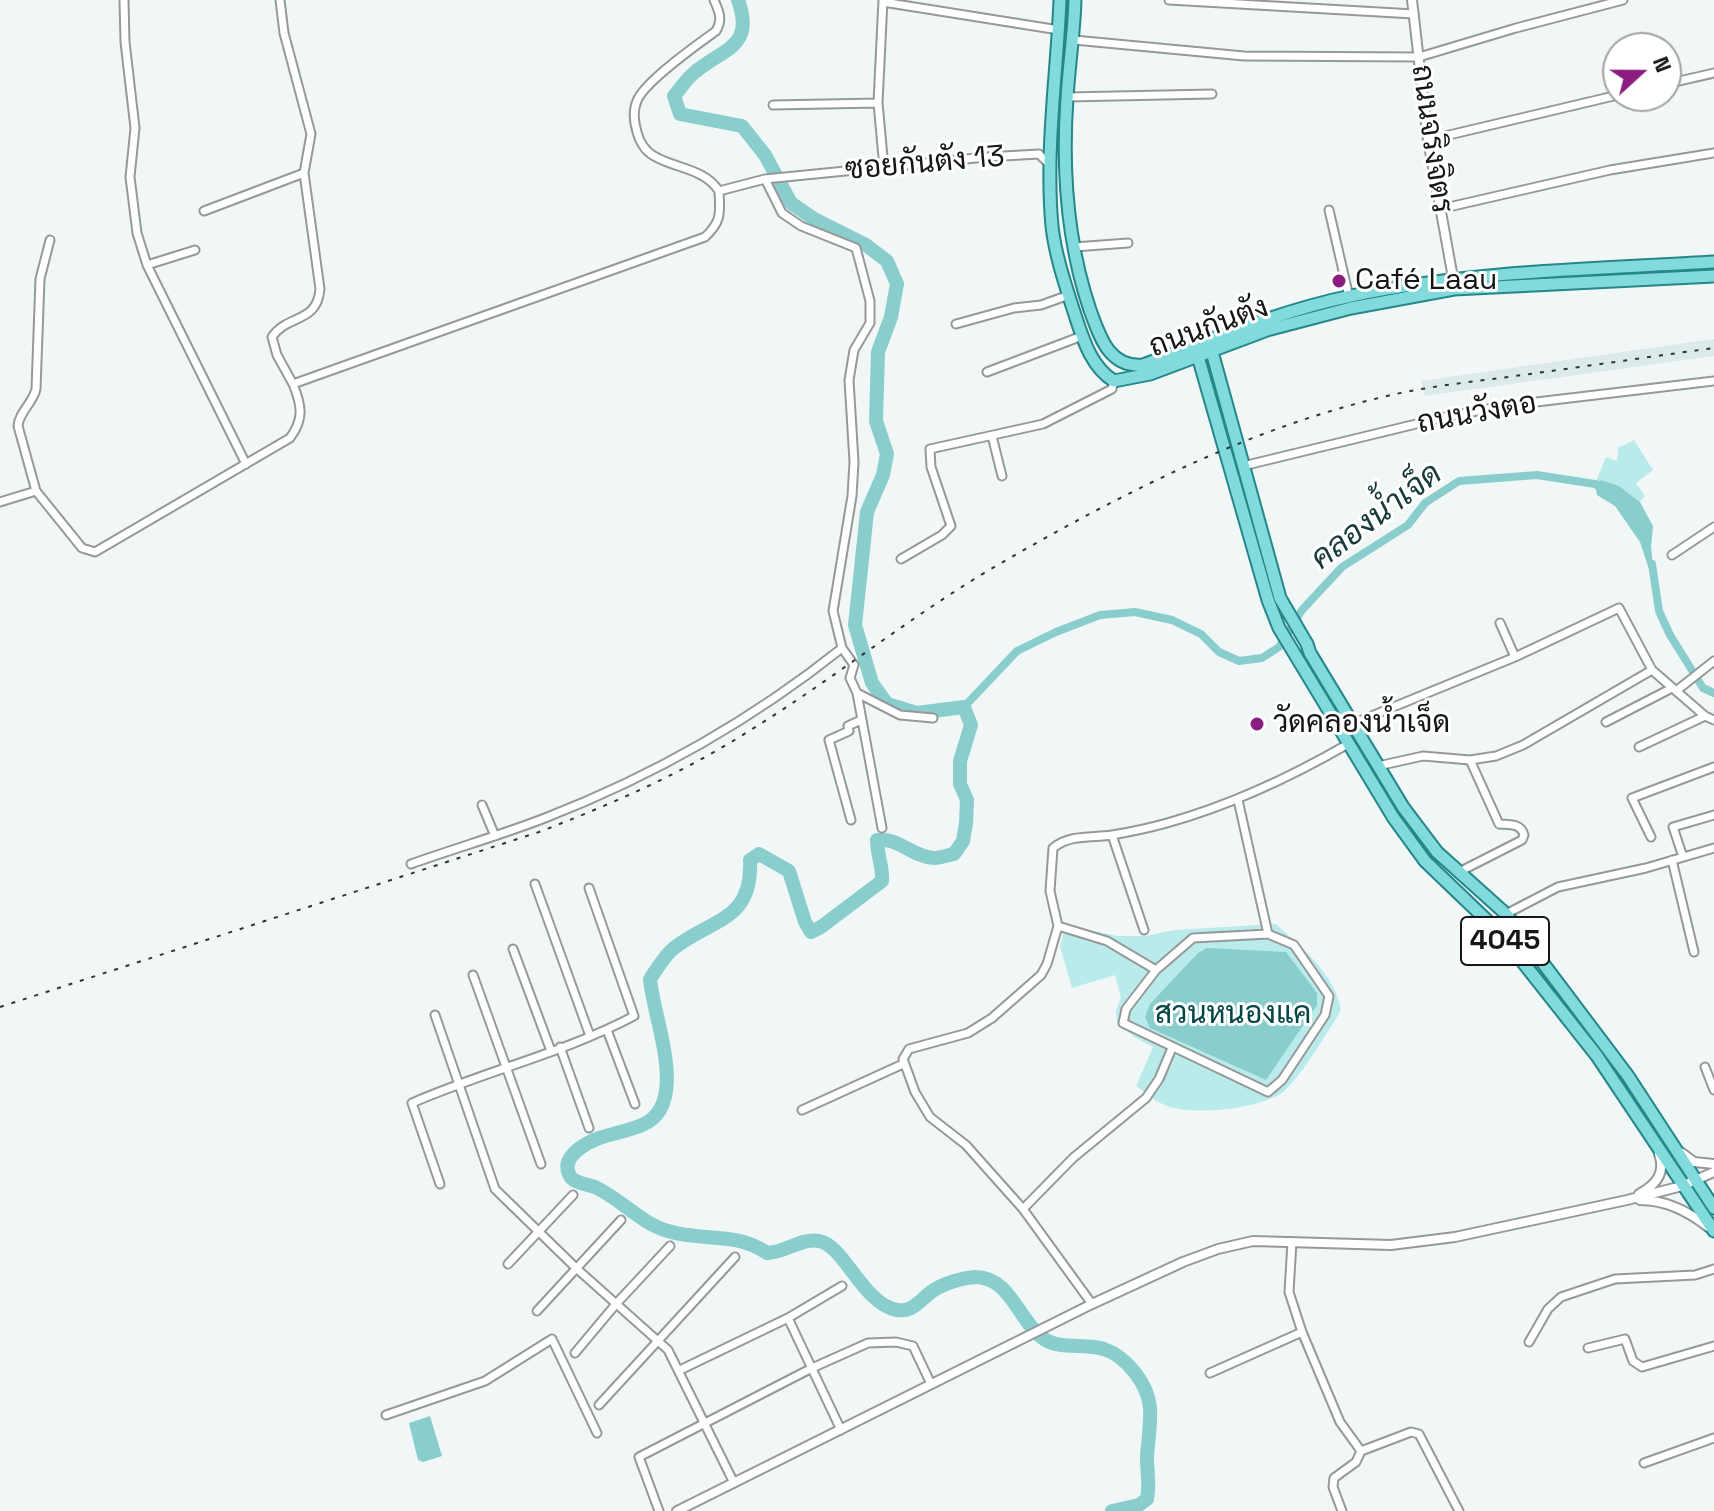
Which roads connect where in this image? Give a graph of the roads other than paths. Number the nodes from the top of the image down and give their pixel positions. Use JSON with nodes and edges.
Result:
{"nodes":[{"id":1,"x":124,"y":0,"type":"edge"},
{"id":2,"x":280,"y":0,"type":"edge"},
{"id":3,"x":714,"y":0,"type":"edge"},
{"id":4,"x":1060,"y":0,"type":"edge"},
{"id":5,"x":1075,"y":0,"type":"edge"},
{"id":6,"x":1169,"y":0,"type":"edge"},
{"id":7,"x":1412,"y":0,"type":"edge"},
{"id":8,"x":1623,"y":0,"type":"edge"},
{"id":9,"x":883,"y":1,"type":"edge"},
{"id":10,"x":1414,"y":14,"type":"junction"},
{"id":11,"x":1059,"y":35,"type":"junction"},
{"id":12,"x":1074,"y":40,"type":"junction"},
{"id":13,"x":1419,"y":57,"type":"junction"},
{"id":14,"x":1714,"y":73,"type":"edge"},
{"id":15,"x":1682,"y":80,"type":"edge"},
{"id":16,"x":1212,"y":94,"type":"dead end"},
{"id":17,"x":1067,"y":97,"type":"junction"},
{"id":18,"x":1602,"y":99,"type":"edge"},
{"id":19,"x":878,"y":103,"type":"junction"},
{"id":20,"x":773,"y":105,"type":"dead end"},
{"id":21,"x":1428,"y":140,"type":"junction"},
{"id":22,"x":1714,"y":153,"type":"edge"},
{"id":23,"x":1066,"y":165,"type":"junction"},
{"id":24,"x":1051,"y":166,"type":"junction"},
{"id":25,"x":884,"y":168,"type":"junction"},
{"id":26,"x":304,"y":173,"type":"junction"},
{"id":27,"x":765,"y":179,"type":"junction"},
{"id":28,"x":719,"y":191,"type":"junction"},
{"id":29,"x":1440,"y":209,"type":"junction"},
{"id":30,"x":1329,"y":210,"type":"dead end"},
{"id":31,"x":204,"y":211,"type":"dead end"},
{"id":32,"x":50,"y":240,"type":"dead end"},
{"id":33,"x":1128,"y":243,"type":"dead end"},
{"id":34,"x":1074,"y":247,"type":"junction"},
{"id":35,"x":195,"y":250,"type":"dead end"},
{"id":36,"x":1714,"y":262,"type":"edge"},
{"id":37,"x":147,"y":265,"type":"junction"},
{"id":38,"x":1594,"y":269,"type":"junction"},
{"id":39,"x":1714,"y":276,"type":"edge"},
{"id":40,"x":1595,"y":282,"type":"junction"},
{"id":41,"x":1454,"y":284,"type":"junction"},
{"id":42,"x":1084,"y":291,"type":"junction"},
{"id":43,"x":1069,"y":295,"type":"junction"},
{"id":44,"x":1349,"y":297,"type":"junction"},
{"id":45,"x":1334,"y":307,"type":"junction"},
{"id":46,"x":956,"y":324,"type":"dead end"},
{"id":47,"x":1082,"y":336,"type":"junction"},
{"id":48,"x":1211,"y":346,"type":"junction"},
{"id":49,"x":1197,"y":351,"type":"junction"},
{"id":50,"x":987,"y":372,"type":"dead end"},
{"id":51,"x":1114,"y":381,"type":"junction"},
{"id":52,"x":1714,"y":381,"type":"edge"},
{"id":53,"x":293,"y":384,"type":"junction"},
{"id":54,"x":992,"y":436,"type":"junction"},
{"id":55,"x":246,"y":464,"type":"junction"},
{"id":56,"x":1243,"y":466,"type":"junction"},
{"id":57,"x":1002,"y":476,"type":"dead end"},
{"id":58,"x":36,"y":491,"type":"junction"},
{"id":59,"x":0,"y":502,"type":"edge"},
{"id":60,"x":1714,"y":527,"type":"edge"},
{"id":61,"x":1672,"y":555,"type":"dead end"},
{"id":62,"x":901,"y":559,"type":"dead end"},
{"id":63,"x":1500,"y":623,"type":"dead end"},
{"id":64,"x":842,"y":648,"type":"junction"},
{"id":65,"x":1515,"y":657,"type":"junction"},
{"id":66,"x":1714,"y":661,"type":"edge"},
{"id":67,"x":1652,"y":670,"type":"junction"},
{"id":68,"x":1674,"y":689,"type":"junction"},
{"id":69,"x":857,"y":693,"type":"junction"},
{"id":70,"x":1705,"y":716,"type":"junction"},
{"id":71,"x":933,"y":718,"type":"dead end"},
{"id":72,"x":861,"y":720,"type":"junction"},
{"id":73,"x":1714,"y":720,"type":"edge"},
{"id":74,"x":1606,"y":722,"type":"dead end"},
{"id":75,"x":1351,"y":724,"type":"junction"},
{"id":76,"x":1348,"y":744,"type":"junction"},
{"id":77,"x":1639,"y":747,"type":"dead end"},
{"id":78,"x":1470,"y":760,"type":"junction"},
{"id":79,"x":1378,"y":766,"type":"junction"},
{"id":80,"x":1714,"y":767,"type":"edge"},
{"id":81,"x":1238,"y":800,"type":"junction"},
{"id":82,"x":482,"y":805,"type":"dead end"},
{"id":83,"x":1714,"y":815,"type":"edge"},
{"id":84,"x":851,"y":820,"type":"dead end"},
{"id":85,"x":882,"y":828,"type":"dead end"},
{"id":86,"x":1112,"y":835,"type":"junction"},
{"id":87,"x":495,"y":836,"type":"junction"},
{"id":88,"x":1651,"y":837,"type":"dead end"},
{"id":89,"x":1714,"y":848,"type":"edge"},
{"id":90,"x":1683,"y":857,"type":"junction"},
{"id":91,"x":1672,"y":860,"type":"junction"},
{"id":92,"x":411,"y":864,"type":"dead end"},
{"id":93,"x":1458,"y":872,"type":"junction"},
{"id":94,"x":535,"y":884,"type":"dead end"},
{"id":95,"x":589,"y":888,"type":"dead end"},
{"id":96,"x":1506,"y":914,"type":"junction"},
{"id":97,"x":1058,"y":926,"type":"junction"},
{"id":98,"x":1144,"y":930,"type":"dead end"},
{"id":99,"x":1268,"y":934,"type":"junction"},
{"id":100,"x":513,"y":949,"type":"dead end"},
{"id":101,"x":1694,"y":952,"type":"dead end"},
{"id":102,"x":1156,"y":970,"type":"junction"},
{"id":103,"x":473,"y":975,"type":"dead end"},
{"id":104,"x":435,"y":1015,"type":"dead end"},
{"id":105,"x":607,"y":1030,"type":"junction"},
{"id":106,"x":590,"y":1036,"type":"junction"},
{"id":107,"x":560,"y":1047,"type":"junction"},
{"id":108,"x":1172,"y":1048,"type":"junction"},
{"id":109,"x":551,"y":1051,"type":"junction"},
{"id":110,"x":903,"y":1064,"type":"junction"},
{"id":111,"x":507,"y":1066,"type":"junction"},
{"id":112,"x":1705,"y":1067,"type":"dead end"},
{"id":113,"x":458,"y":1083,"type":"junction"},
{"id":114,"x":1714,"y":1090,"type":"edge"},
{"id":115,"x":635,"y":1104,"type":"dead end"},
{"id":116,"x":802,"y":1110,"type":"dead end"},
{"id":117,"x":589,"y":1128,"type":"dead end"},
{"id":118,"x":1661,"y":1128,"type":"junction"},
{"id":119,"x":1654,"y":1144,"type":"junction"},
{"id":120,"x":541,"y":1164,"type":"dead end"},
{"id":121,"x":1714,"y":1164,"type":"edge"},
{"id":122,"x":1714,"y":1172,"type":"edge"},
{"id":123,"x":1696,"y":1181,"type":"junction"},
{"id":124,"x":440,"y":1184,"type":"dead end"},
{"id":125,"x":1682,"y":1186,"type":"junction"},
{"id":126,"x":573,"y":1195,"type":"dead end"},
{"id":127,"x":1627,"y":1200,"type":"junction"},
{"id":128,"x":1714,"y":1208,"type":"edge"},
{"id":129,"x":1023,"y":1209,"type":"junction"},
{"id":130,"x":621,"y":1220,"type":"dead end"},
{"id":131,"x":538,"y":1230,"type":"junction"},
{"id":132,"x":1714,"y":1232,"type":"edge"},
{"id":133,"x":1292,"y":1242,"type":"junction"},
{"id":134,"x":670,"y":1246,"type":"dead end"},
{"id":135,"x":735,"y":1257,"type":"dead end"},
{"id":136,"x":508,"y":1264,"type":"dead end"},
{"id":137,"x":576,"y":1268,"type":"junction"},
{"id":138,"x":1714,"y":1269,"type":"edge"},
{"id":139,"x":842,"y":1286,"type":"dead end"},
{"id":140,"x":616,"y":1304,"type":"junction"},
{"id":141,"x":1092,"y":1304,"type":"junction"},
{"id":142,"x":537,"y":1311,"type":"dead end"},
{"id":143,"x":788,"y":1318,"type":"junction"},
{"id":144,"x":1302,"y":1332,"type":"junction"},
{"id":145,"x":657,"y":1341,"type":"junction"},
{"id":146,"x":1529,"y":1342,"type":"dead end"},
{"id":147,"x":1714,"y":1346,"type":"edge"},
{"id":148,"x":1588,"y":1348,"type":"dead end"},
{"id":149,"x":575,"y":1353,"type":"dead end"},
{"id":150,"x":812,"y":1368,"type":"junction"},
{"id":151,"x":680,"y":1370,"type":"junction"},
{"id":152,"x":1210,"y":1373,"type":"dead end"},
{"id":153,"x":931,"y":1384,"type":"junction"},
{"id":154,"x":599,"y":1405,"type":"dead end"},
{"id":155,"x":386,"y":1415,"type":"dead end"},
{"id":156,"x":705,"y":1424,"type":"junction"},
{"id":157,"x":841,"y":1430,"type":"junction"},
{"id":158,"x":597,"y":1433,"type":"dead end"},
{"id":159,"x":1714,"y":1438,"type":"edge"},
{"id":160,"x":1361,"y":1451,"type":"junction"},
{"id":161,"x":1644,"y":1463,"type":"dead end"},
{"id":162,"x":734,"y":1483,"type":"junction"},
{"id":163,"x":659,"y":1511,"type":"edge"},
{"id":164,"x":677,"y":1511,"type":"edge"},
{"id":165,"x":1342,"y":1511,"type":"edge"},
{"id":166,"x":1459,"y":1511,"type":"edge"}],
"edges":[{"from":1,"to":37,"type":"street"},
{"from":2,"to":26,"type":"street"},
{"from":3,"to":28,"type":"street"},
{"from":4,"to":11,"type":"main road"},
{"from":5,"to":12,"type":"main road","name":"ถนนกันตัง"},
{"from":6,"to":10,"type":"street"},
{"from":7,"to":10,"type":"street","name":"ถนนจริงจิตร"},
{"from":8,"to":13,"type":"street"},
{"from":9,"to":11,"type":"street"},
{"from":9,"to":19,"type":"street"},
{"from":10,"to":13,"type":"street","name":"ถนนจริงจิตร"},
{"from":11,"to":12,"type":"main road"},
{"from":11,"to":24,"type":"main road"},
{"from":12,"to":13,"type":"street"},
{"from":12,"to":17,"type":"main road","name":"ถนนกันตัง"},
{"from":13,"to":21,"type":"street","name":"ถนนจริงจิตร"},
{"from":14,"to":15,"type":"street"},
{"from":16,"to":17,"type":"street"},
{"from":17,"to":23,"type":"main road","name":"ถนนกันตัง"},
{"from":18,"to":21,"type":"street"},
{"from":19,"to":20,"type":"street"},
{"from":19,"to":25,"type":"street"},
{"from":21,"to":29,"type":"street","name":"ถนนจริงจิตร"},
{"from":22,"to":29,"type":"street"},
{"from":23,"to":24,"type":"main road"},
{"from":23,"to":34,"type":"main road","name":"ถนนกันตัง"},
{"from":24,"to":25,"type":"street","name":"ซอยกันตัง 13"},
{"from":24,"to":43,"type":"main road"},
{"from":25,"to":27,"type":"street","name":"ซอยกันตัง 13"},
{"from":26,"to":31,"type":"street"},
{"from":26,"to":53,"type":"street"},
{"from":27,"to":28,"type":"street","name":"ซอยกันตัง 13"},
{"from":27,"to":64,"type":"street"},
{"from":28,"to":53,"type":"street"},
{"from":29,"to":41,"type":"street","name":"ถนนจริงจิตร"},
{"from":30,"to":44,"type":"street"},
{"from":32,"to":58,"type":"street"},
{"from":33,"to":34,"type":"street"},
{"from":34,"to":42,"type":"main road","name":"ถนนกันตัง"},
{"from":35,"to":37,"type":"street"},
{"from":36,"to":38,"type":"main road","name":"ถนนกันตัง"},
{"from":37,"to":55,"type":"street"},
{"from":38,"to":40,"type":"main road"},
{"from":38,"to":41,"type":"main road","name":"ถนนกันตัง"},
{"from":39,"to":40,"type":"main road","name":"ถนนกันตัง"},
{"from":40,"to":41,"type":"main road","name":"ถนนกันตัง"},
{"from":41,"to":44,"type":"main road","name":"ถนนกันตัง"},
{"from":41,"to":45,"type":"main road","name":"ถนนกันตัง"},
{"from":42,"to":43,"type":"main road"},
{"from":42,"to":49,"type":"main road","name":"ถนนกันตัง"},
{"from":43,"to":46,"type":"street"},
{"from":43,"to":47,"type":"main road"},
{"from":44,"to":45,"type":"main road","name":"ถนนกันตัง"},
{"from":45,"to":48,"type":"main road","name":"ถนนกันตัง"},
{"from":47,"to":50,"type":"street"},
{"from":47,"to":51,"type":"main road"},
{"from":48,"to":49,"type":"main road","name":"ถนนกันตัง"},
{"from":48,"to":56,"type":"main road","number":"4045"},
{"from":49,"to":51,"type":"main road","name":"ถนนกันตัง"},
{"from":49,"to":76,"type":"main road","number":"4045"},
{"from":51,"to":54,"type":"street"},
{"from":52,"to":56,"type":"street","name":"ถนนวังตอ"},
{"from":53,"to":55,"type":"street"},
{"from":54,"to":57,"type":"street"},
{"from":54,"to":62,"type":"street"},
{"from":55,"to":58,"type":"street"},
{"from":56,"to":75,"type":"main road","number":"4045"},
{"from":58,"to":59,"type":"street"},
{"from":60,"to":61,"type":"street"},
{"from":63,"to":65,"type":"street"},
{"from":64,"to":69,"type":"street"},
{"from":64,"to":87,"type":"street"},
{"from":65,"to":67,"type":"street"},
{"from":65,"to":75,"type":"street"},
{"from":66,"to":68,"type":"street"},
{"from":67,"to":68,"type":"street"},
{"from":67,"to":78,"type":"street"},
{"from":68,"to":70,"type":"street"},
{"from":68,"to":74,"type":"street"},
{"from":69,"to":71,"type":"street"},
{"from":69,"to":72,"type":"street"},
{"from":70,"to":73,"type":"street"},
{"from":70,"to":77,"type":"street"},
{"from":72,"to":84,"type":"street"},
{"from":72,"to":85,"type":"street"},
{"from":75,"to":79,"type":"main road","number":"4045"},
{"from":76,"to":81,"type":"street"},
{"from":76,"to":119,"type":"main road","number":"4045"},
{"from":78,"to":79,"type":"street"},
{"from":78,"to":93,"type":"street"},
{"from":79,"to":93,"type":"main road","number":"4045"},
{"from":80,"to":88,"type":"street"},
{"from":81,"to":86,"type":"street"},
{"from":81,"to":99,"type":"street"},
{"from":82,"to":87,"type":"street"},
{"from":83,"to":90,"type":"street"},
{"from":86,"to":97,"type":"street"},
{"from":86,"to":98,"type":"street"},
{"from":87,"to":92,"type":"street"},
{"from":89,"to":90,"type":"street"},
{"from":90,"to":91,"type":"street"},
{"from":91,"to":96,"type":"street"},
{"from":91,"to":101,"type":"street"},
{"from":93,"to":96,"type":"main road","number":"4045"},
{"from":94,"to":106,"type":"street"},
{"from":95,"to":105,"type":"street"},
{"from":96,"to":118,"type":"main road","number":"4045"},
{"from":97,"to":102,"type":"street"},
{"from":97,"to":110,"type":"street"},
{"from":99,"to":102,"type":"street"},
{"from":99,"to":108,"type":"street"},
{"from":100,"to":109,"type":"street"},
{"from":102,"to":108,"type":"street"},
{"from":103,"to":111,"type":"street"},
{"from":104,"to":113,"type":"street"},
{"from":105,"to":106,"type":"street"},
{"from":105,"to":115,"type":"street"},
{"from":106,"to":107,"type":"street"},
{"from":107,"to":109,"type":"street"},
{"from":107,"to":117,"type":"street"},
{"from":108,"to":129,"type":"street"},
{"from":109,"to":111,"type":"street"},
{"from":110,"to":116,"type":"street"},
{"from":110,"to":129,"type":"street"},
{"from":111,"to":113,"type":"street"},
{"from":111,"to":120,"type":"street"},
{"from":112,"to":114,"type":"street"},
{"from":113,"to":124,"type":"street"},
{"from":113,"to":131,"type":"street"},
{"from":118,"to":121,"type":"street"},
{"from":118,"to":123,"type":"main road","number":"4045"},
{"from":119,"to":125,"type":"main road","number":"4045"},
{"from":119,"to":127,"type":"street"},
{"from":122,"to":123,"type":"street"},
{"from":123,"to":125,"type":"street"},
{"from":123,"to":128,"type":"main road","number":"4045"},
{"from":125,"to":127,"type":"street"},
{"from":125,"to":132,"type":"main road","number":"4045"},
{"from":126,"to":131,"type":"street"},
{"from":127,"to":132,"type":"street"},
{"from":127,"to":133,"type":"street"},
{"from":129,"to":141,"type":"street"},
{"from":130,"to":137,"type":"street"},
{"from":131,"to":136,"type":"street"},
{"from":131,"to":137,"type":"street"},
{"from":133,"to":141,"type":"street"},
{"from":133,"to":144,"type":"street"},
{"from":134,"to":140,"type":"street"},
{"from":135,"to":145,"type":"street"},
{"from":137,"to":140,"type":"street"},
{"from":137,"to":142,"type":"street"},
{"from":138,"to":146,"type":"street"},
{"from":139,"to":143,"type":"street"},
{"from":140,"to":145,"type":"street"},
{"from":140,"to":149,"type":"street"},
{"from":141,"to":153,"type":"street"},
{"from":143,"to":150,"type":"street"},
{"from":143,"to":151,"type":"street"},
{"from":144,"to":152,"type":"street"},
{"from":144,"to":160,"type":"street"},
{"from":145,"to":151,"type":"street"},
{"from":145,"to":154,"type":"street"},
{"from":147,"to":148,"type":"street"},
{"from":150,"to":153,"type":"street"},
{"from":150,"to":156,"type":"street"},
{"from":150,"to":157,"type":"street"},
{"from":151,"to":156,"type":"street"},
{"from":153,"to":157,"type":"street"},
{"from":155,"to":158,"type":"street"},
{"from":156,"to":162,"type":"street"},
{"from":156,"to":163,"type":"street"},
{"from":157,"to":162,"type":"street"},
{"from":159,"to":161,"type":"street"},
{"from":160,"to":165,"type":"street"},
{"from":160,"to":166,"type":"street"},
{"from":162,"to":164,"type":"street"}]}
